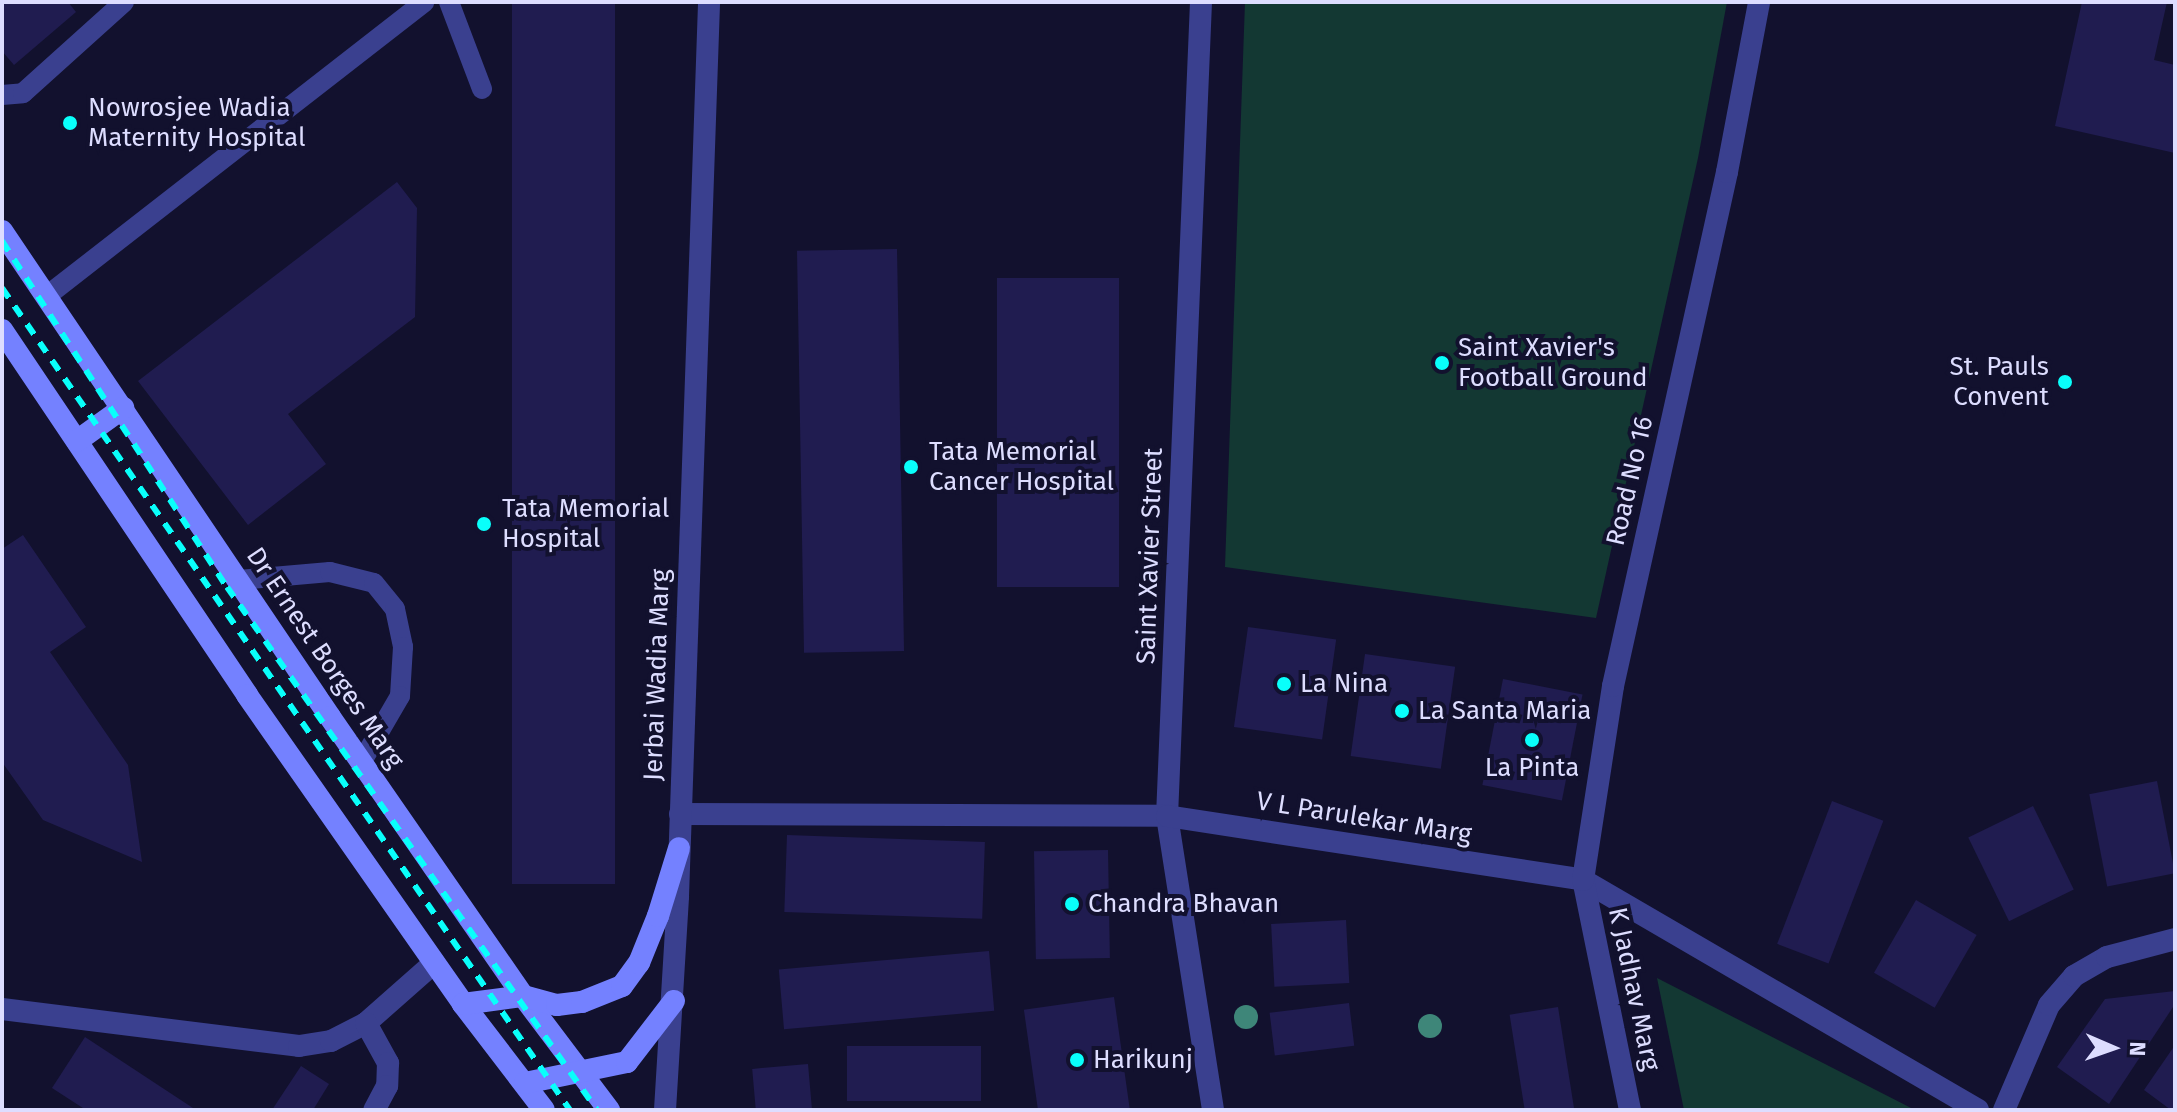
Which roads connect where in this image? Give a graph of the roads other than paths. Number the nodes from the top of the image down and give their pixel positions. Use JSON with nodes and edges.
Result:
{"nodes":[{"id":1,"x":124,"y":2,"type":"edge"},
{"id":2,"x":425,"y":2,"type":"edge"},
{"id":3,"x":449,"y":2,"type":"edge"},
{"id":4,"x":709,"y":2,"type":"edge"},
{"id":5,"x":1201,"y":2,"type":"edge"},
{"id":6,"x":1759,"y":2,"type":"edge"},
{"id":7,"x":482,"y":89,"type":"dead end"},
{"id":8,"x":2,"y":95,"type":"edge"},
{"id":9,"x":2,"y":231,"type":"edge"},
{"id":10,"x":48,"y":295,"type":"junction"},
{"id":11,"x":2,"y":330,"type":"edge"},
{"id":12,"x":123,"y":408,"type":"junction"},
{"id":13,"x":77,"y":441,"type":"junction"},
{"id":14,"x":238,"y":580,"type":"junction"},
{"id":15,"x":361,"y":763,"type":"junction"},
{"id":16,"x":680,"y":814,"type":"junction"},
{"id":17,"x":1167,"y":816,"type":"junction"},
{"id":18,"x":679,"y":848,"type":"junction"},
{"id":19,"x":1583,"y":880,"type":"junction"},
{"id":20,"x":2175,"y":939,"type":"edge"},
{"id":21,"x":434,"y":963,"type":"junction"},
{"id":22,"x":523,"y":996,"type":"junction"},
{"id":23,"x":674,"y":1001,"type":"junction"},
{"id":24,"x":463,"y":1004,"type":"junction"},
{"id":25,"x":2,"y":1009,"type":"edge"},
{"id":26,"x":366,"y":1023,"type":"junction"},
{"id":27,"x":578,"y":1071,"type":"junction"},
{"id":28,"x":525,"y":1083,"type":"junction"},
{"id":29,"x":374,"y":1110,"type":"edge"},
{"id":30,"x":544,"y":1110,"type":"edge"},
{"id":31,"x":609,"y":1110,"type":"edge"},
{"id":32,"x":665,"y":1110,"type":"edge"},
{"id":33,"x":1213,"y":1110,"type":"edge"},
{"id":34,"x":1630,"y":1110,"type":"edge"},
{"id":35,"x":1978,"y":1110,"type":"edge"},
{"id":36,"x":2004,"y":1110,"type":"edge"}],
"edges":[{"from":1,"to":8,"type":"lane"},
{"from":2,"to":10,"type":"lane"},
{"from":3,"to":7,"type":"lane"},
{"from":4,"to":16,"type":"street","name":"Jerbai Wadia Marg"},
{"from":5,"to":17,"type":"street","name":"Saint Xavier Street"},
{"from":6,"to":19,"type":"street","name":"Road No 16"},
{"from":9,"to":10,"type":"main road","name":"Dr Ernest Borges Marg"},
{"from":10,"to":12,"type":"main road","name":"Dr Ernest Borges Marg"},
{"from":11,"to":13,"type":"main road"},
{"from":12,"to":13,"type":"main road"},
{"from":12,"to":14,"type":"main road","name":"Dr Ernest Borges Marg"},
{"from":13,"to":21,"type":"main road"},
{"from":14,"to":15,"type":"main road","name":"Dr Ernest Borges Marg"},
{"from":14,"to":15,"type":"lane"},
{"from":15,"to":22,"type":"main road","name":"Dr Ernest Borges Marg"},
{"from":16,"to":17,"type":"street","name":"V L Parulekar Marg"},
{"from":16,"to":18,"type":"street","name":"Jerbai Wadia Marg"},
{"from":17,"to":19,"type":"street","name":"V L Parulekar Marg"},
{"from":17,"to":33,"type":"street","name":"Saint Xavier Street"},
{"from":18,"to":22,"type":"main road"},
{"from":18,"to":23,"type":"street","name":"Jerbai Wadia Marg"},
{"from":19,"to":34,"type":"street","name":"K Jadhav Marg"},
{"from":19,"to":35,"type":"street","name":"V L Parulekar Marg"},
{"from":20,"to":36,"type":"street"},
{"from":21,"to":24,"type":"main road"},
{"from":21,"to":26,"type":"street"},
{"from":22,"to":24,"type":"main road"},
{"from":22,"to":27,"type":"main road","name":"Dr Ernest Borges Marg"},
{"from":23,"to":27,"type":"main road"},
{"from":23,"to":32,"type":"street","name":"Jerbai Wadia Marg"},
{"from":24,"to":28,"type":"main road"},
{"from":25,"to":26,"type":"street"},
{"from":26,"to":29,"type":"street"},
{"from":27,"to":28,"type":"main road"},
{"from":27,"to":31,"type":"main road","name":"Dr Ernest Borges Marg"},
{"from":28,"to":30,"type":"main road"}]}
